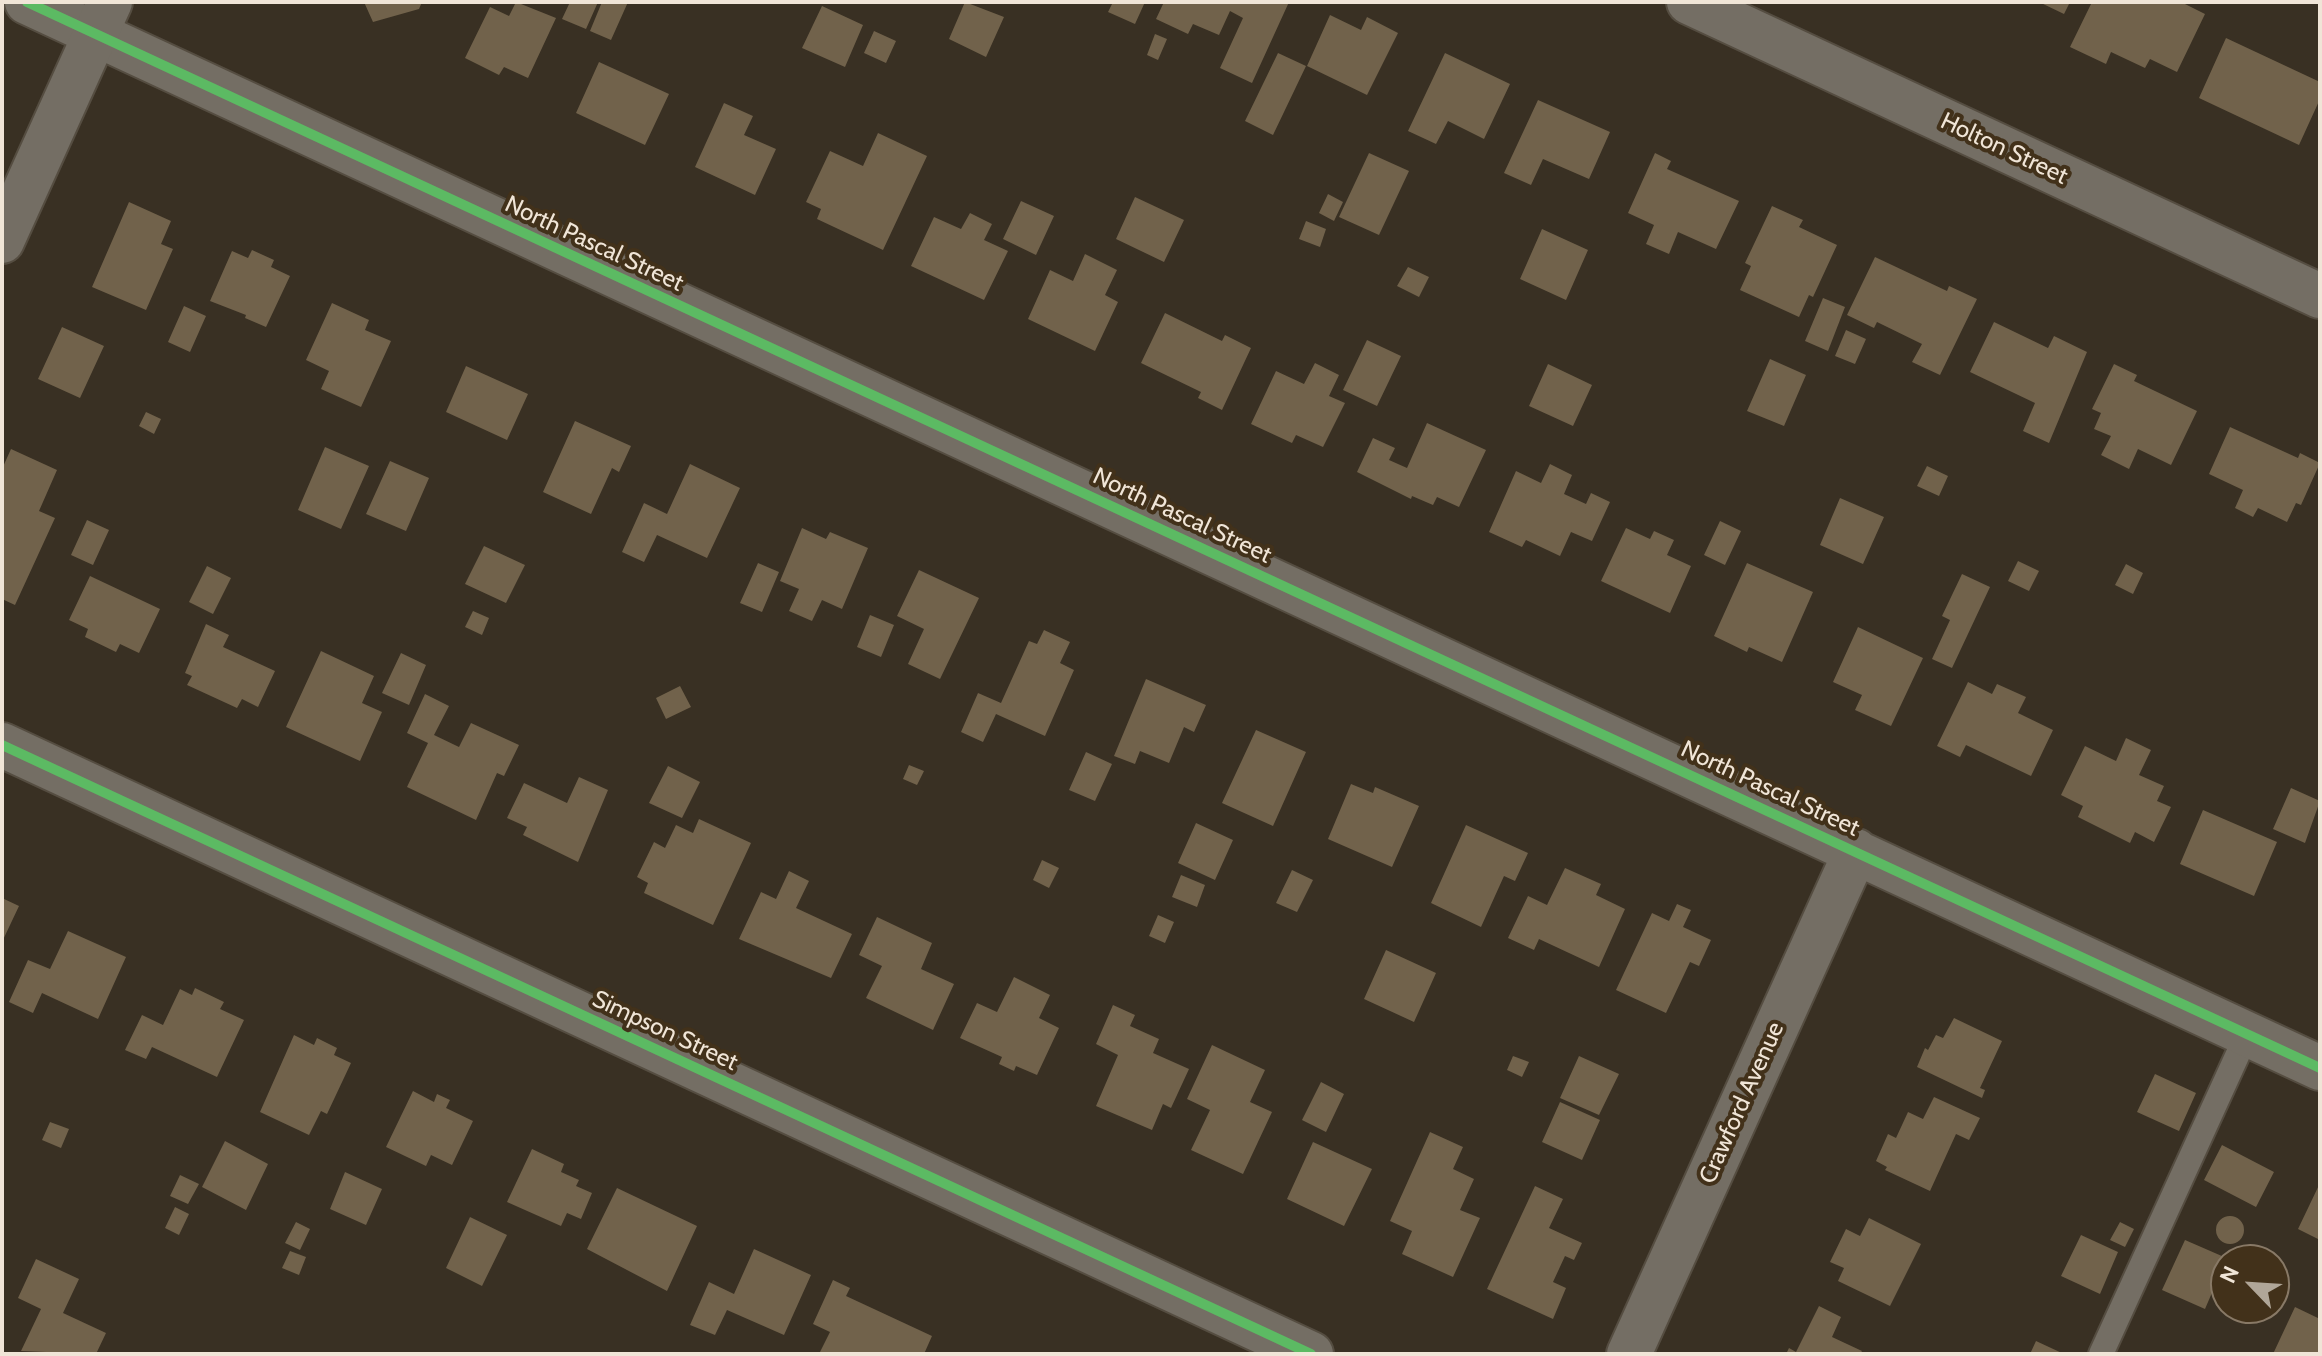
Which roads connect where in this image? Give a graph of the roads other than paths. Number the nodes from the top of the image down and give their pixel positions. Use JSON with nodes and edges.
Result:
{"nodes":[{"id":1,"x":27,"y":2,"type":"edge"},
{"id":2,"x":1689,"y":2,"type":"edge"},
{"id":3,"x":103,"y":18,"type":"edge"},
{"id":4,"x":2,"y":241,"type":"edge"},
{"id":5,"x":2320,"y":296,"type":"edge"},
{"id":6,"x":2,"y":745,"type":"edge"},
{"id":7,"x":1856,"y":851,"type":"junction"},
{"id":8,"x":2248,"y":1032,"type":"junction"},
{"id":9,"x":2320,"y":1068,"type":"edge"},
{"id":10,"x":1311,"y":1354,"type":"edge"},
{"id":11,"x":1629,"y":1354,"type":"edge"},
{"id":12,"x":2101,"y":1354,"type":"edge"}],
"edges":[{"from":1,"to":3,"type":"street","name":"North Pascal Street"},
{"from":2,"to":5,"type":"street","name":"Holton Street"},
{"from":3,"to":4,"type":"street"},
{"from":3,"to":7,"type":"street","name":"North Pascal Street"},
{"from":6,"to":10,"type":"street","name":"Simpson Street"},
{"from":7,"to":8,"type":"street","name":"North Pascal Street"},
{"from":7,"to":11,"type":"street","name":"Crawford Avenue"},
{"from":8,"to":9,"type":"street","name":"North Pascal Street"},
{"from":8,"to":12,"type":"lane"}]}
